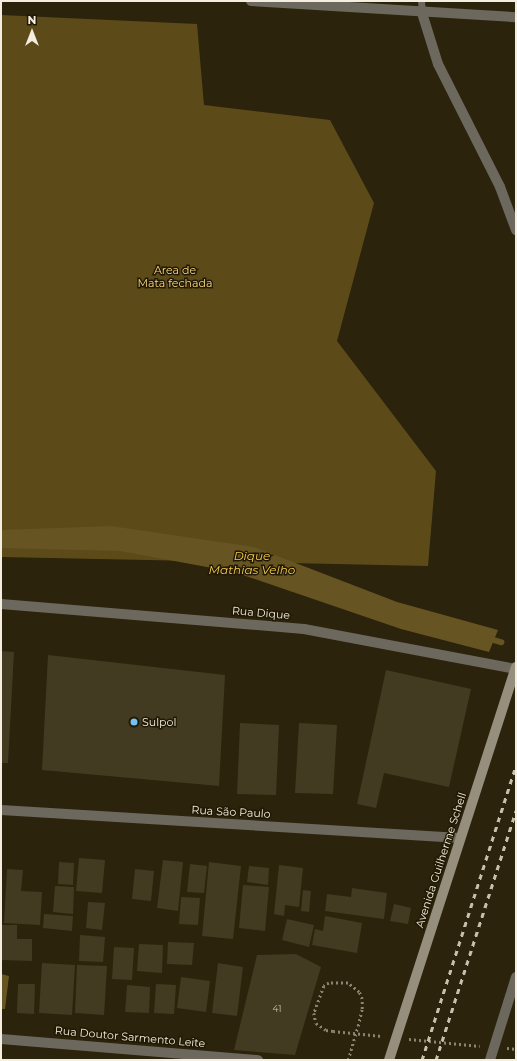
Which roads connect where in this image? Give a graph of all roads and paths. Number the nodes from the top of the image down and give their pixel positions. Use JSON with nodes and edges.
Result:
{"nodes":[{"id":1,"x":251,"y":1,"type":"edge"},
{"id":2,"x":421,"y":1,"type":"edge"},
{"id":3,"x":422,"y":13,"type":"junction"},
{"id":4,"x":516,"y":17,"type":"edge"},
{"id":5,"x":516,"y":230,"type":"edge"},
{"id":6,"x":1,"y":604,"type":"edge"},
{"id":7,"x":516,"y":668,"type":"edge"},
{"id":8,"x":1,"y":810,"type":"edge"},
{"id":9,"x":460,"y":838,"type":"junction"},
{"id":10,"x":516,"y":977,"type":"edge"},
{"id":11,"x":358,"y":1026,"type":"dead end"},
{"id":12,"x":1,"y":1039,"type":"edge"},
{"id":13,"x":258,"y":1060,"type":"edge"},
{"id":14,"x":348,"y":1060,"type":"edge"},
{"id":15,"x":389,"y":1060,"type":"edge"},
{"id":16,"x":490,"y":1060,"type":"edge"}],
"edges":[{"from":1,"to":3,"type":"street"},
{"from":2,"to":3,"type":"lane"},
{"from":3,"to":4,"type":"street"},
{"from":3,"to":5,"type":"street"},
{"from":6,"to":7,"type":"street","name":"Rua Dique"},
{"from":7,"to":9,"type":"main road","name":"Avenida Guilherme Schell"},
{"from":8,"to":9,"type":"street","name":"Rua São Paulo"},
{"from":9,"to":15,"type":"main road","name":"Avenida Guilherme Schell"},
{"from":10,"to":16,"type":"street"},
{"from":11,"to":14,"type":"path"},
{"from":12,"to":13,"type":"street","name":"Rua Doutor Sarmento Leite"}]}
